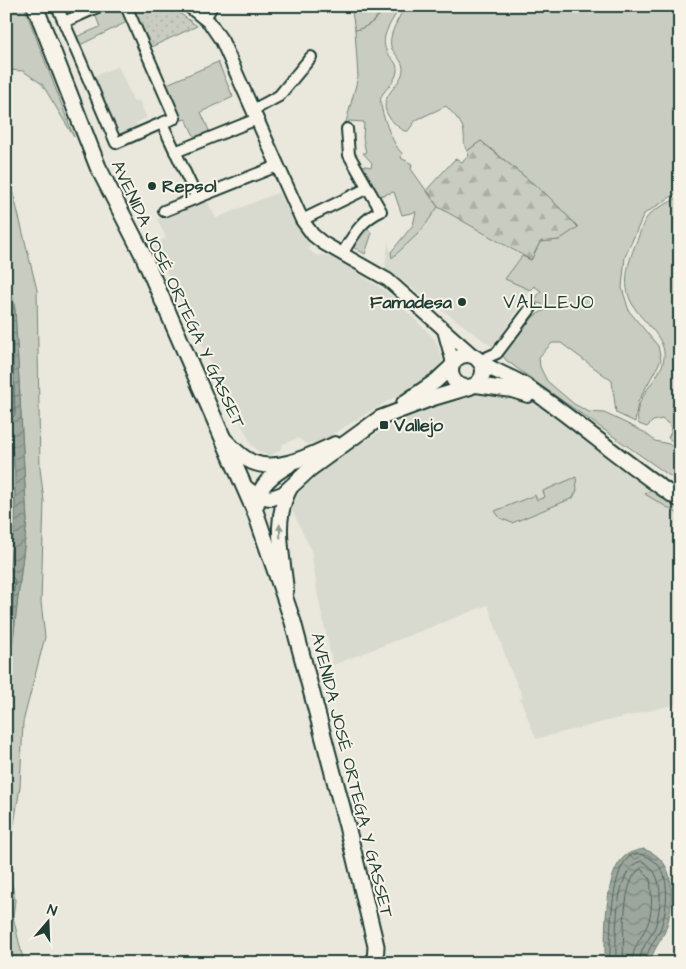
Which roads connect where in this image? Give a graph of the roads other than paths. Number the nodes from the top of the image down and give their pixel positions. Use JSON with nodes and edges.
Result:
{"nodes":[{"id":1,"x":35,"y":6,"type":"edge"},
{"id":2,"x":57,"y":6,"type":"edge"},
{"id":3,"x":100,"y":6,"type":"edge"},
{"id":4,"x":126,"y":6,"type":"edge"},
{"id":5,"x":189,"y":6,"type":"edge"},
{"id":6,"x":212,"y":6,"type":"edge"},
{"id":7,"x":205,"y":19,"type":"junction"},
{"id":8,"x":64,"y":22,"type":"junction"},
{"id":9,"x":311,"y":57,"type":"dead end"},
{"id":10,"x":255,"y":115,"type":"junction"},
{"id":11,"x":162,"y":123,"type":"junction"},
{"id":12,"x":346,"y":130,"type":"dead end"},
{"id":13,"x":175,"y":152,"type":"junction"},
{"id":14,"x":277,"y":166,"type":"junction"},
{"id":15,"x":368,"y":188,"type":"junction"},
{"id":16,"x":197,"y":198,"type":"junction"},
{"id":17,"x":164,"y":211,"type":"dead end"},
{"id":18,"x":302,"y":220,"type":"junction"},
{"id":19,"x":342,"y":254,"type":"junction"},
{"id":20,"x":531,"y":308,"type":"dead end"},
{"id":21,"x":444,"y":330,"type":"junction"},
{"id":22,"x":478,"y":359,"type":"junction"},
{"id":23,"x":452,"y":365,"type":"junction"},
{"id":24,"x":473,"y":386,"type":"junction"},
{"id":25,"x":545,"y":401,"type":"junction"},
{"id":26,"x":388,"y":415,"type":"junction"},
{"id":27,"x":358,"y":433,"type":"junction"},
{"id":28,"x":224,"y":439,"type":"junction"},
{"id":29,"x":301,"y":459,"type":"junction"},
{"id":30,"x":290,"y":488,"type":"junction"},
{"id":31,"x":252,"y":492,"type":"junction"},
{"id":32,"x":680,"y":500,"type":"edge"},
{"id":33,"x":286,"y":597,"type":"junction"},
{"id":34,"x":375,"y":963,"type":"edge"}],
"edges":[{"from":1,"to":28,"type":"main road","name":"AVENIDA JOSÉ ORTEGA Y GASSET"},
{"from":2,"to":8,"type":"street"},
{"from":3,"to":8,"type":"street"},
{"from":4,"to":11,"type":"street"},
{"from":5,"to":7,"type":"street"},
{"from":6,"to":7,"type":"street"},
{"from":7,"to":10,"type":"street"},
{"from":8,"to":11,"type":"street"},
{"from":9,"to":10,"type":"street"},
{"from":10,"to":13,"type":"street"},
{"from":10,"to":14,"type":"street"},
{"from":11,"to":13,"type":"street"},
{"from":12,"to":15,"type":"street"},
{"from":13,"to":16,"type":"street"},
{"from":14,"to":16,"type":"street"},
{"from":14,"to":18,"type":"street"},
{"from":15,"to":18,"type":"street"},
{"from":15,"to":19,"type":"street"},
{"from":16,"to":17,"type":"street"},
{"from":18,"to":19,"type":"street"},
{"from":19,"to":21,"type":"street"},
{"from":20,"to":22,"type":"street"},
{"from":21,"to":22,"type":"street"},
{"from":21,"to":23,"type":"street"},
{"from":22,"to":23,"type":"main road"},
{"from":22,"to":24,"type":"main road"},
{"from":22,"to":25,"type":"main road"},
{"from":23,"to":24,"type":"main road"},
{"from":23,"to":26,"type":"main road"},
{"from":24,"to":25,"type":"main road"},
{"from":24,"to":26,"type":"main road"},
{"from":25,"to":32,"type":"main road"},
{"from":26,"to":27,"type":"main road"},
{"from":27,"to":29,"type":"main road"},
{"from":27,"to":30,"type":"main road"},
{"from":28,"to":29,"type":"main road"},
{"from":28,"to":31,"type":"main road","name":"AVENIDA JOSÉ ORTEGA Y GASSET"},
{"from":29,"to":31,"type":"main road"},
{"from":30,"to":31,"type":"main road"},
{"from":33,"to":30,"type":"main road","name":"AVENIDA JOSÉ ORTEGA Y GASSET","one_way":true},
{"from":31,"to":33,"type":"main road","name":"AVENIDA JOSÉ ORTEGA Y GASSET"},
{"from":33,"to":34,"type":"main road","name":"AVENIDA JOSÉ ORTEGA Y GASSET"}]}
